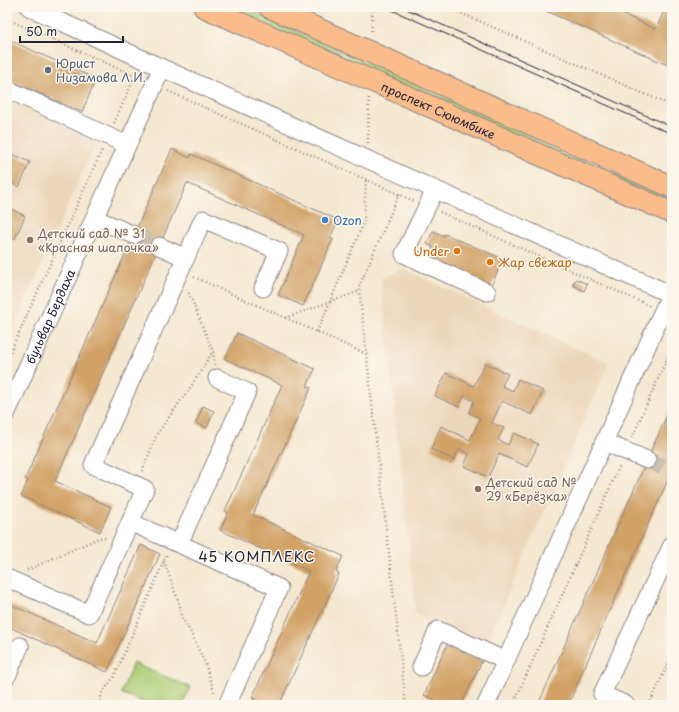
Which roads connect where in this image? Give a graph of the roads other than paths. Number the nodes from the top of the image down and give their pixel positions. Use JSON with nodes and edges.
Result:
{"nodes":[{"id":1,"x":29,"y":7,"type":"edge"},
{"id":2,"x":204,"y":7,"type":"edge"},
{"id":3,"x":269,"y":7,"type":"edge"},
{"id":4,"x":162,"y":68,"type":"junction"},
{"id":5,"x":7,"y":88,"type":"edge"},
{"id":6,"x":127,"y":145,"type":"junction"},
{"id":7,"x":672,"y":187,"type":"edge"},
{"id":8,"x":435,"y":190,"type":"junction"},
{"id":9,"x":672,"y":213,"type":"edge"},
{"id":10,"x":94,"y":218,"type":"junction"},
{"id":11,"x":134,"y":235,"type":"tunnel mouth"},
{"id":12,"x":159,"y":246,"type":"tunnel mouth"},
{"id":13,"x":183,"y":264,"type":"junction"},
{"id":14,"x":263,"y":288,"type":"dead end"},
{"id":15,"x":487,"y":292,"type":"dead end"},
{"id":16,"x":671,"y":295,"type":"edge"},
{"id":17,"x":217,"y":378,"type":"road end"},
{"id":18,"x":7,"y":412,"type":"edge"},
{"id":19,"x":604,"y":442,"type":"junction"},
{"id":20,"x":647,"y":460,"type":"tunnel mouth"},
{"id":21,"x":130,"y":522,"type":"junction"},
{"id":22,"x":176,"y":542,"type":"junction"},
{"id":23,"x":672,"y":545,"type":"edge"},
{"id":24,"x":8,"y":578,"type":"edge"},
{"id":25,"x":20,"y":646,"type":"dead end"},
{"id":26,"x":506,"y":662,"type":"junction"},
{"id":27,"x":421,"y":667,"type":"dead end"},
{"id":28,"x":7,"y":676,"type":"edge"},
{"id":29,"x":222,"y":701,"type":"edge"},
{"id":30,"x":486,"y":705,"type":"edge"},
{"id":31,"x":626,"y":705,"type":"edge"}],
"edges":[{"from":1,"to":4,"type":"street"},
{"from":2,"to":9,"type":"main road","name":"проспект Сююмбике"},
{"from":3,"to":7,"type":"main road","name":"проспект Сююмбике"},
{"from":4,"to":6,"type":"street","name":"бульвар Бердаха"},
{"from":4,"to":8,"type":"street"},
{"from":5,"to":6,"type":"street"},
{"from":6,"to":10,"type":"street","name":"бульвар Бердаха"},
{"from":8,"to":15,"type":"street"},
{"from":8,"to":16,"type":"street"},
{"from":10,"to":11,"type":"street"},
{"from":10,"to":18,"type":"street","name":"бульвар Бердаха"},
{"from":12,"to":13,"type":"street"},
{"from":13,"to":14,"type":"street"},
{"from":13,"to":21,"type":"street"},
{"from":16,"to":19,"type":"street"},
{"from":17,"to":22,"type":"street"},
{"from":19,"to":20,"type":"street"},
{"from":19,"to":26,"type":"street"},
{"from":21,"to":22,"type":"street"},
{"from":21,"to":24,"type":"street"},
{"from":22,"to":29,"type":"street"},
{"from":23,"to":31,"type":"street"},
{"from":25,"to":28,"type":"street"},
{"from":26,"to":27,"type":"street"},
{"from":26,"to":30,"type":"street"}]}
